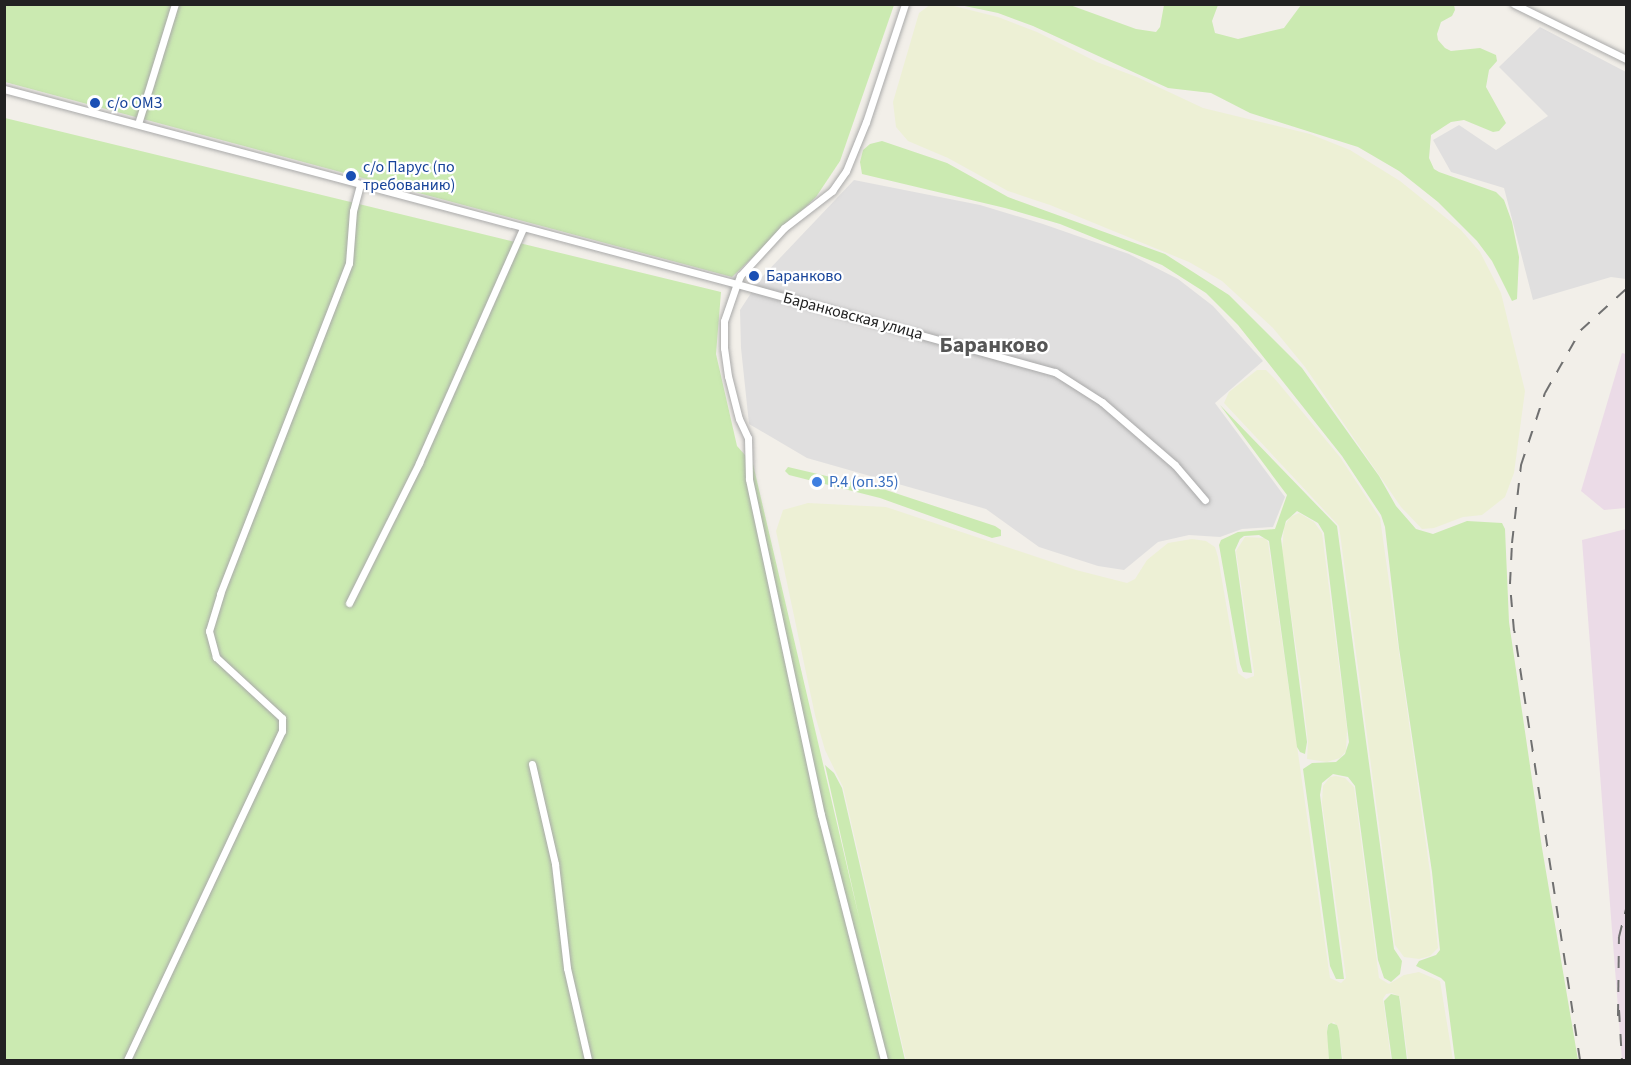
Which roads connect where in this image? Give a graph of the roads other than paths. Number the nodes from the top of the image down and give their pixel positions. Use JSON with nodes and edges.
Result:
{"nodes":[{"id":1,"x":175,"y":4,"type":"edge"},
{"id":2,"x":905,"y":4,"type":"edge"},
{"id":3,"x":1514,"y":4,"type":"edge"},
{"id":4,"x":1626,"y":60,"type":"edge"},
{"id":5,"x":4,"y":89,"type":"edge"},
{"id":6,"x":138,"y":124,"type":"junction"},
{"id":7,"x":360,"y":184,"type":"junction"},
{"id":8,"x":524,"y":228,"type":"junction"},
{"id":9,"x":737,"y":285,"type":"junction"},
{"id":10,"x":1205,"y":500,"type":"dead end"},
{"id":11,"x":349,"y":603,"type":"dead end"},
{"id":12,"x":532,"y":764,"type":"dead end"},
{"id":13,"x":127,"y":1060,"type":"edge"},
{"id":14,"x":588,"y":1060,"type":"edge"},
{"id":15,"x":884,"y":1060,"type":"edge"}],
"edges":[{"from":1,"to":6,"type":"street"},
{"from":2,"to":9,"type":"street"},
{"from":3,"to":4,"type":"street"},
{"from":5,"to":6,"type":"street","name":"Баранковская улица"},
{"from":6,"to":7,"type":"street","name":"Баранковская улица"},
{"from":7,"to":8,"type":"street","name":"Баранковская улица"},
{"from":7,"to":13,"type":"street"},
{"from":8,"to":9,"type":"street","name":"Баранковская улица"},
{"from":8,"to":11,"type":"street"},
{"from":9,"to":10,"type":"street","name":"Баранковская улица"},
{"from":9,"to":15,"type":"street"},
{"from":12,"to":14,"type":"street"}]}
